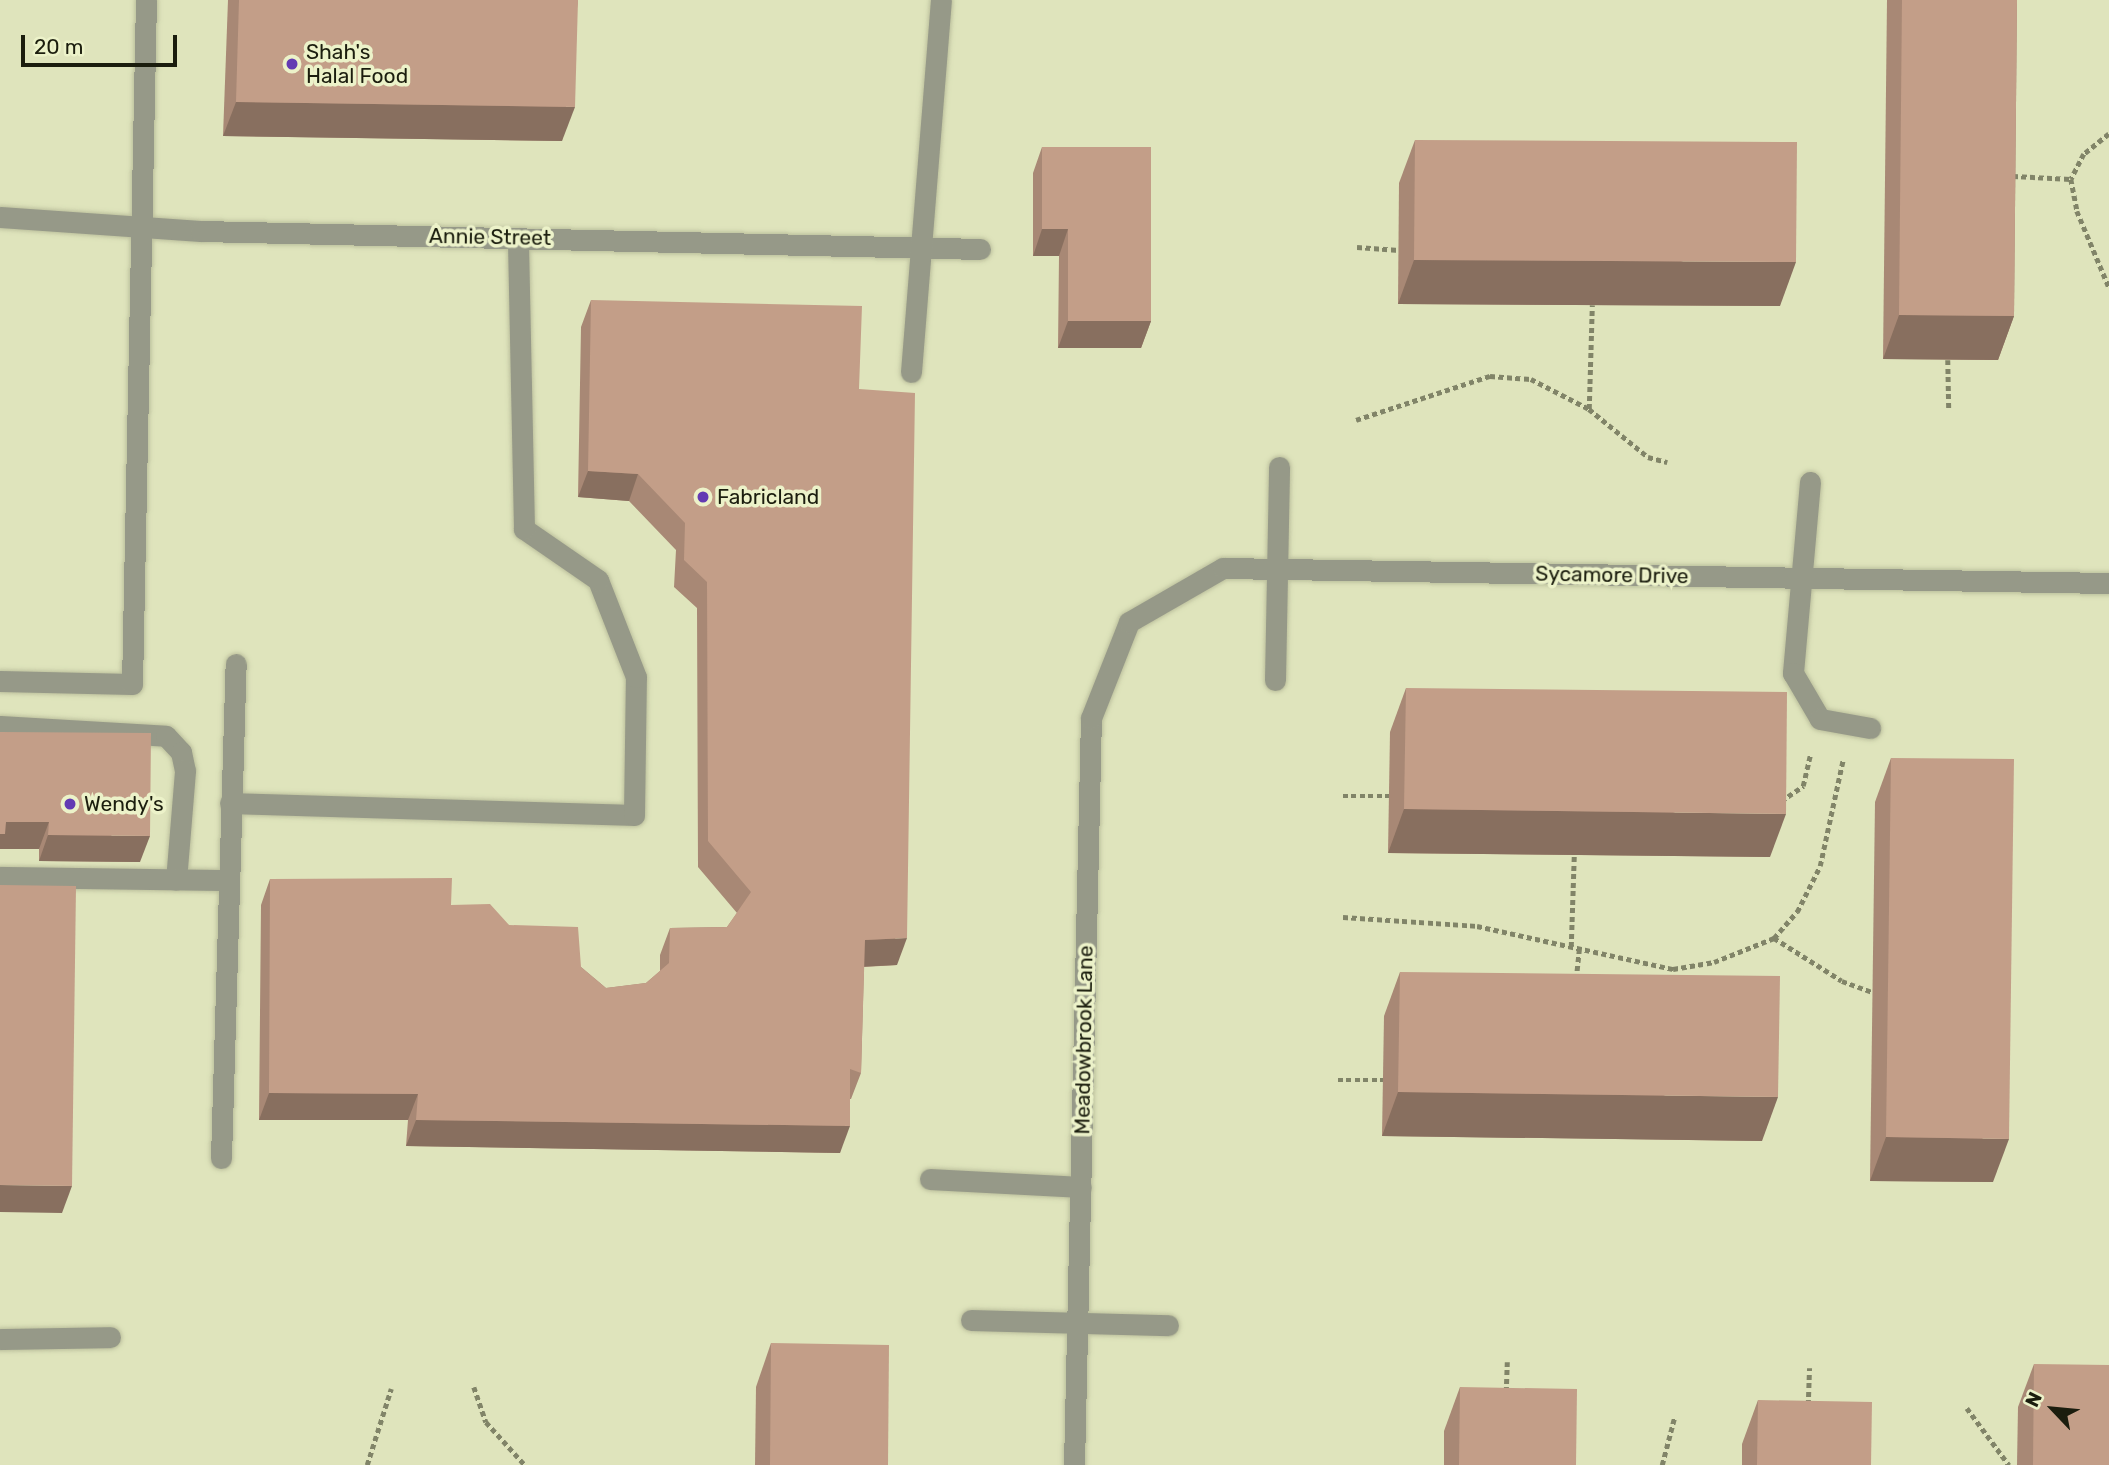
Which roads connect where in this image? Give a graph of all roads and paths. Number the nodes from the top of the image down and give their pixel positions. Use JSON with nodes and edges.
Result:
{"nodes":[{"id":1,"x":146,"y":0,"type":"edge"},
{"id":2,"x":941,"y":0,"type":"edge"},
{"id":3,"x":2109,"y":134,"type":"edge"},
{"id":4,"x":2000,"y":175,"type":"edge"},
{"id":5,"x":2071,"y":179,"type":"junction"},
{"id":6,"x":0,"y":217,"type":"edge"},
{"id":7,"x":142,"y":227,"type":"junction"},
{"id":8,"x":518,"y":238,"type":"junction"},
{"id":9,"x":920,"y":247,"type":"junction"},
{"id":10,"x":1357,"y":247,"type":"dead end"},
{"id":11,"x":979,"y":249,"type":"dead end"},
{"id":12,"x":1399,"y":250,"type":"dead end"},
{"id":13,"x":2109,"y":287,"type":"edge"},
{"id":14,"x":1592,"y":305,"type":"edge"},
{"id":15,"x":1948,"y":359,"type":"edge"},
{"id":16,"x":911,"y":372,"type":"dead end"},
{"id":17,"x":1590,"y":409,"type":"junction"},
{"id":18,"x":1949,"y":410,"type":"dead end"},
{"id":19,"x":1356,"y":420,"type":"dead end"},
{"id":20,"x":1667,"y":462,"type":"dead end"},
{"id":21,"x":1279,"y":467,"type":"dead end"},
{"id":22,"x":1810,"y":482,"type":"dead end"},
{"id":23,"x":1279,"y":569,"type":"junction"},
{"id":24,"x":1804,"y":578,"type":"junction"},
{"id":25,"x":2109,"y":583,"type":"edge"},
{"id":26,"x":1129,"y":622,"type":"joint"},
{"id":27,"x":236,"y":664,"type":"dead end"},
{"id":28,"x":1275,"y":680,"type":"dead end"},
{"id":29,"x":0,"y":681,"type":"edge"},
{"id":30,"x":0,"y":726,"type":"edge"},
{"id":31,"x":1870,"y":728,"type":"dead end"},
{"id":32,"x":1813,"y":743,"type":"dead end"},
{"id":33,"x":1846,"y":750,"type":"dead end"},
{"id":34,"x":1343,"y":796,"type":"dead end"},
{"id":35,"x":1389,"y":796,"type":"dead end"},
{"id":36,"x":1770,"y":802,"type":"edge"},
{"id":37,"x":230,"y":803,"type":"junction"},
{"id":38,"x":1574,"y":855,"type":"edge"},
{"id":39,"x":0,"y":877,"type":"edge"},
{"id":40,"x":176,"y":880,"type":"junction"},
{"id":41,"x":228,"y":880,"type":"junction"},
{"id":42,"x":1343,"y":917,"type":"dead end"},
{"id":43,"x":1773,"y":937,"type":"junction"},
{"id":44,"x":1571,"y":947,"type":"junction"},
{"id":45,"x":1579,"y":948,"type":"junction"},
{"id":46,"x":1873,"y":992,"type":"dead end"},
{"id":47,"x":1575,"y":995,"type":"edge"},
{"id":48,"x":1338,"y":1080,"type":"dead end"},
{"id":49,"x":1383,"y":1080,"type":"dead end"},
{"id":50,"x":221,"y":1158,"type":"dead end"},
{"id":51,"x":930,"y":1179,"type":"dead end"},
{"id":52,"x":1081,"y":1187,"type":"junction"},
{"id":53,"x":971,"y":1320,"type":"dead end"},
{"id":54,"x":1077,"y":1323,"type":"junction"},
{"id":55,"x":1168,"y":1325,"type":"dead end"},
{"id":56,"x":110,"y":1337,"type":"dead end"},
{"id":57,"x":0,"y":1339,"type":"edge"},
{"id":58,"x":1507,"y":1362,"type":"dead end"},
{"id":59,"x":1809,"y":1368,"type":"dead end"},
{"id":60,"x":474,"y":1387,"type":"dead end"},
{"id":61,"x":391,"y":1389,"type":"dead end"},
{"id":62,"x":1506,"y":1397,"type":"edge"},
{"id":63,"x":1967,"y":1409,"type":"dead end"},
{"id":64,"x":1674,"y":1419,"type":"dead end"},
{"id":65,"x":1808,"y":1419,"type":"edge"},
{"id":66,"x":513,"y":1453,"type":"junction"},
{"id":67,"x":367,"y":1465,"type":"edge"},
{"id":68,"x":516,"y":1465,"type":"edge"},
{"id":69,"x":525,"y":1465,"type":"edge"},
{"id":70,"x":1074,"y":1465,"type":"edge"},
{"id":71,"x":1662,"y":1465,"type":"edge"},
{"id":72,"x":2009,"y":1465,"type":"edge"}],
"edges":[{"from":1,"to":7,"type":"street"},
{"from":2,"to":9,"type":"street"},
{"from":3,"to":5,"type":"path"},
{"from":4,"to":5,"type":"path"},
{"from":5,"to":13,"type":"path"},
{"from":6,"to":7,"type":"street","name":"Annie Street"},
{"from":7,"to":8,"type":"street","name":"Annie Street"},
{"from":7,"to":29,"type":"street"},
{"from":8,"to":9,"type":"street","name":"Annie Street"},
{"from":8,"to":37,"type":"street"},
{"from":9,"to":11,"type":"street","name":"Annie Street"},
{"from":9,"to":16,"type":"street"},
{"from":10,"to":12,"type":"path"},
{"from":14,"to":17,"type":"path"},
{"from":15,"to":18,"type":"path"},
{"from":17,"to":19,"type":"path"},
{"from":17,"to":20,"type":"path"},
{"from":21,"to":23,"type":"street"},
{"from":22,"to":24,"type":"street"},
{"from":23,"to":24,"type":"street","name":"Sycamore Drive"},
{"from":23,"to":26,"type":"street","name":"Sycamore Drive"},
{"from":23,"to":28,"type":"street"},
{"from":24,"to":25,"type":"street","name":"Sycamore Drive"},
{"from":24,"to":31,"type":"street"},
{"from":26,"to":52,"type":"street","name":"Meadowbrook Lane"},
{"from":27,"to":37,"type":"street"},
{"from":30,"to":40,"type":"street"},
{"from":32,"to":36,"type":"path"},
{"from":33,"to":43,"type":"path"},
{"from":34,"to":35,"type":"path"},
{"from":37,"to":41,"type":"street"},
{"from":38,"to":44,"type":"path"},
{"from":39,"to":40,"type":"street"},
{"from":40,"to":41,"type":"street"},
{"from":41,"to":50,"type":"street"},
{"from":42,"to":44,"type":"path"},
{"from":43,"to":45,"type":"path"},
{"from":43,"to":46,"type":"path"},
{"from":44,"to":45,"type":"path"},
{"from":45,"to":47,"type":"path"},
{"from":48,"to":49,"type":"path"},
{"from":51,"to":52,"type":"street"},
{"from":52,"to":54,"type":"street","name":"Meadowbrook Lane"},
{"from":53,"to":54,"type":"street"},
{"from":54,"to":55,"type":"street"},
{"from":54,"to":70,"type":"street","name":"Meadowbrook Lane"},
{"from":56,"to":57,"type":"street"},
{"from":58,"to":62,"type":"path"},
{"from":59,"to":65,"type":"path"},
{"from":60,"to":66,"type":"path"},
{"from":61,"to":67,"type":"path"},
{"from":63,"to":72,"type":"path"},
{"from":64,"to":71,"type":"path"},
{"from":66,"to":68,"type":"path"},
{"from":66,"to":69,"type":"path"}]}
